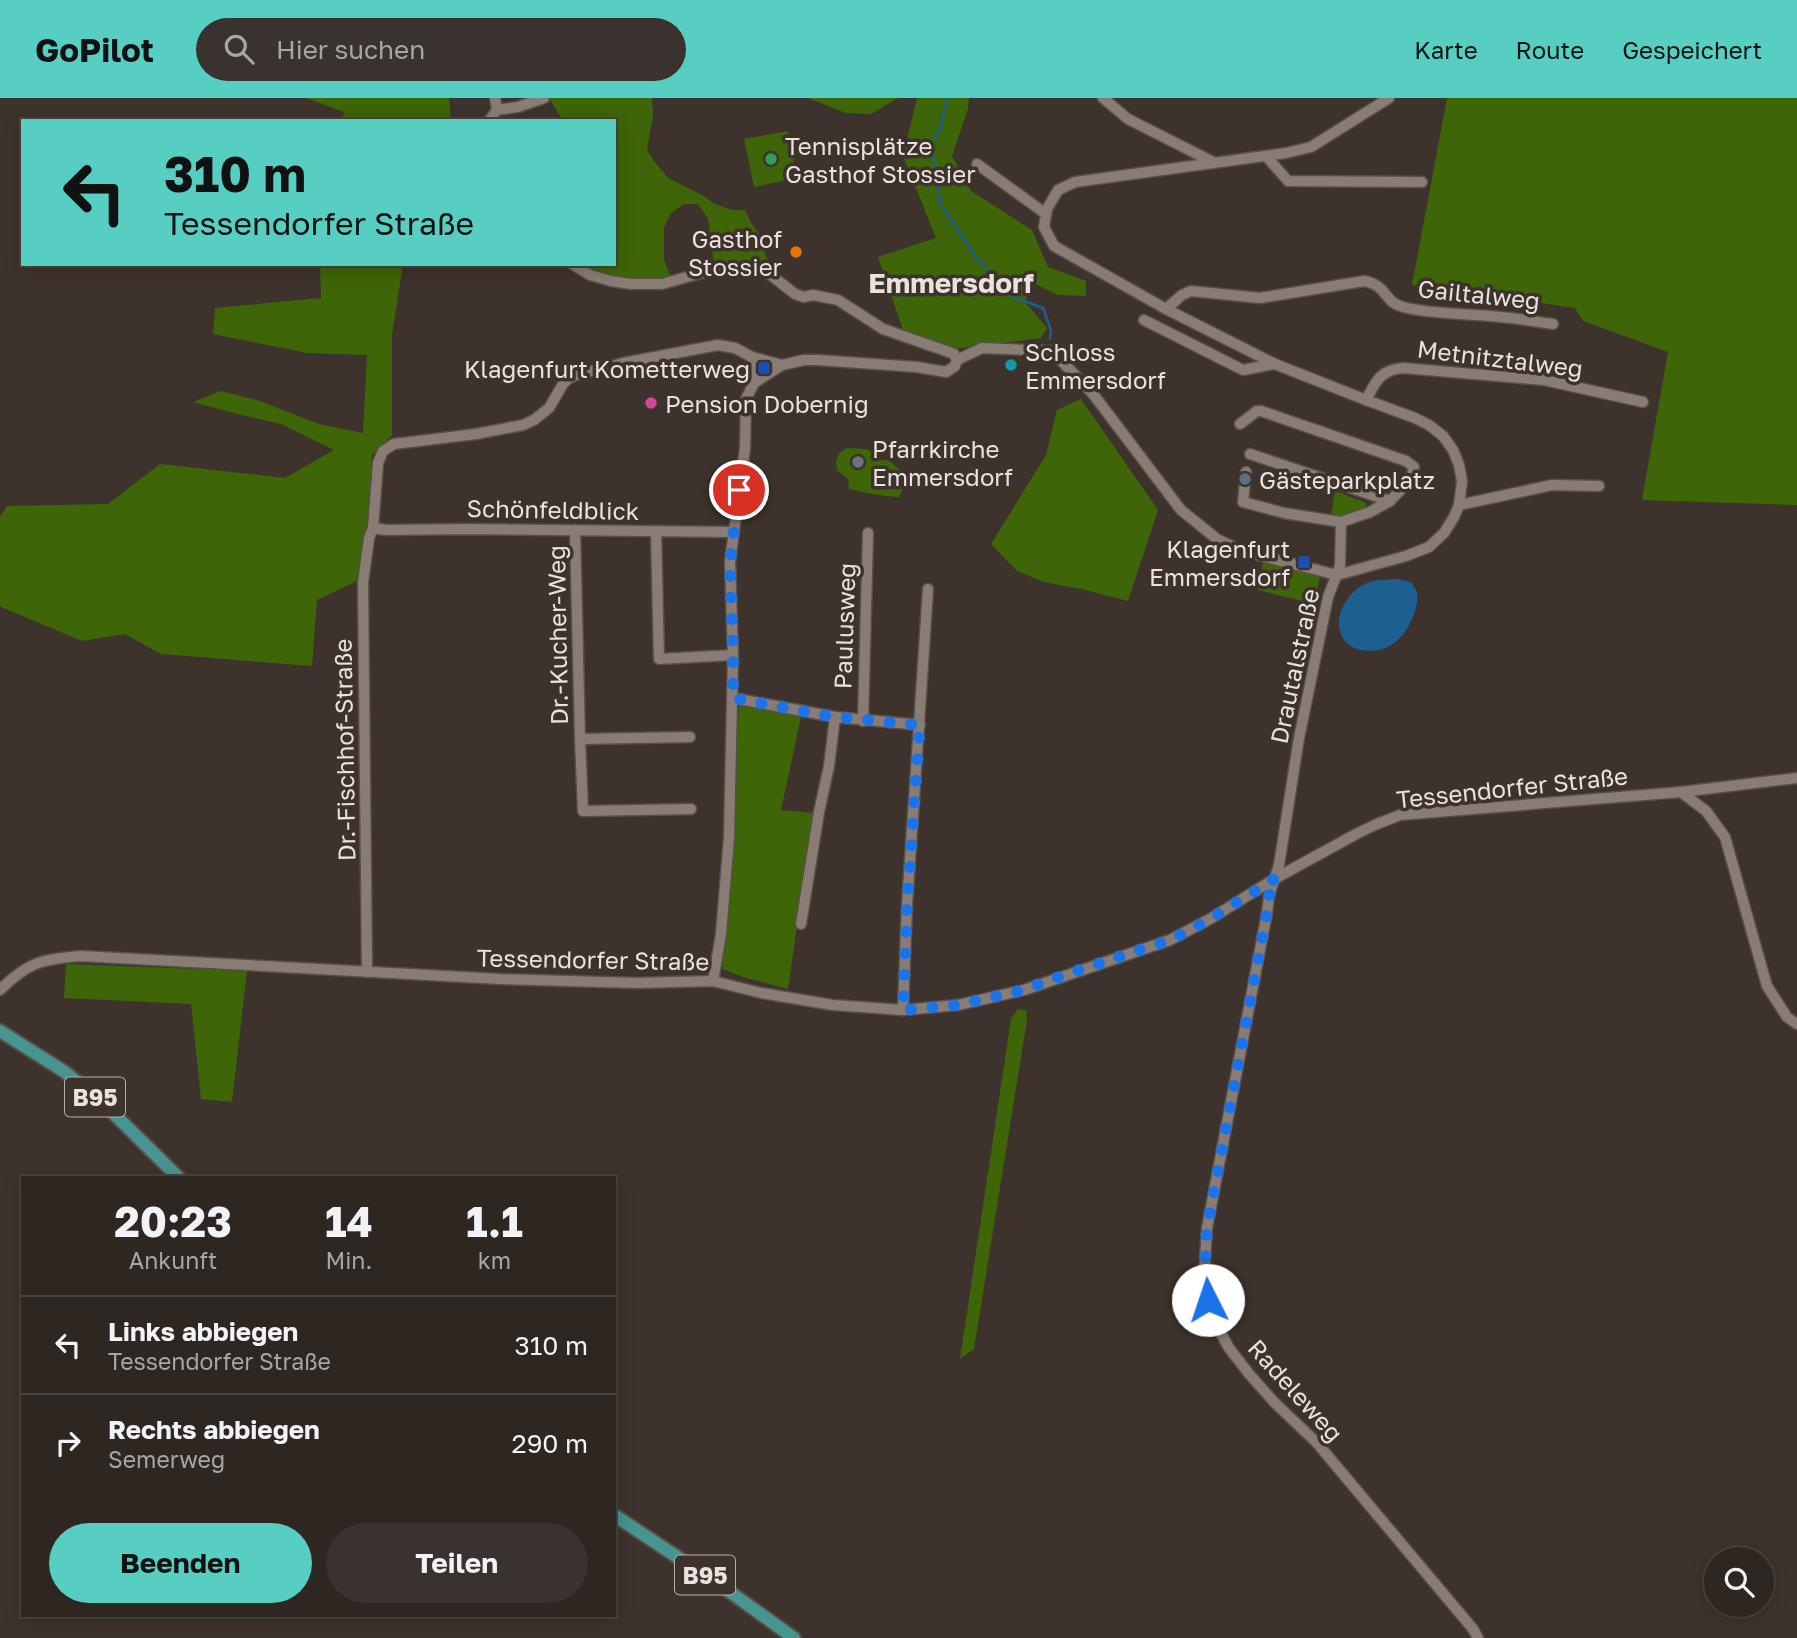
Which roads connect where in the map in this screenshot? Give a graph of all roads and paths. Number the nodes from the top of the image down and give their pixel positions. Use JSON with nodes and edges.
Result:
{"nodes":[{"id":1,"x":495,"y":98,"type":"edge"},
{"id":2,"x":544,"y":98,"type":"edge"},
{"id":3,"x":1104,"y":98,"type":"edge"},
{"id":4,"x":1389,"y":98,"type":"edge"},
{"id":5,"x":497,"y":110,"type":"junction"},
{"id":6,"x":490,"y":119,"type":"edge"},
{"id":7,"x":1266,"y":156,"type":"junction"},
{"id":8,"x":1214,"y":162,"type":"junction"},
{"id":9,"x":977,"y":164,"type":"dead end"},
{"id":10,"x":1422,"y":182,"type":"dead end"},
{"id":11,"x":1046,"y":214,"type":"junction"},
{"id":12,"x":575,"y":266,"type":"edge"},
{"id":13,"x":1166,"y":309,"type":"junction"},
{"id":14,"x":1144,"y":320,"type":"dead end"},
{"id":15,"x":1553,"y":324,"type":"dead end"},
{"id":16,"x":752,"y":357,"type":"junction"},
{"id":17,"x":957,"y":360,"type":"junction"},
{"id":18,"x":1275,"y":364,"type":"junction"},
{"id":19,"x":782,"y":365,"type":"junction"},
{"id":20,"x":754,"y":383,"type":"junction"},
{"id":21,"x":1366,"y":400,"type":"junction"},
{"id":22,"x":1643,"y":402,"type":"dead end"},
{"id":23,"x":1240,"y":424,"type":"dead end"},
{"id":24,"x":1250,"y":454,"type":"dead end"},
{"id":25,"x":1246,"y":471,"type":"dead end"},
{"id":26,"x":1599,"y":486,"type":"dead end"},
{"id":27,"x":1390,"y":501,"type":"junction"},
{"id":28,"x":1459,"y":505,"type":"junction"},
{"id":29,"x":1341,"y":522,"type":"junction"},
{"id":30,"x":373,"y":528,"type":"junction"},
{"id":31,"x":575,"y":530,"type":"junction"},
{"id":32,"x":656,"y":531,"type":"junction"},
{"id":33,"x":733,"y":532,"type":"junction"},
{"id":34,"x":868,"y":533,"type":"dead end"},
{"id":35,"x":1337,"y":575,"type":"junction"},
{"id":36,"x":928,"y":589,"type":"dead end"},
{"id":37,"x":733,"y":655,"type":"junction"},
{"id":38,"x":733,"y":698,"type":"junction"},
{"id":39,"x":835,"y":717,"type":"junction"},
{"id":40,"x":863,"y":721,"type":"junction"},
{"id":41,"x":920,"y":725,"type":"junction"},
{"id":42,"x":690,"y":737,"type":"dead end"},
{"id":43,"x":580,"y":739,"type":"junction"},
{"id":44,"x":1797,"y":778,"type":"edge"},
{"id":45,"x":1681,"y":792,"type":"junction"},
{"id":46,"x":691,"y":809,"type":"dead end"},
{"id":47,"x":1276,"y":878,"type":"junction"},
{"id":48,"x":801,"y":924,"type":"dead end"},
{"id":49,"x":367,"y":972,"type":"junction"},
{"id":50,"x":713,"y":981,"type":"junction"},
{"id":51,"x":0,"y":990,"type":"edge"},
{"id":52,"x":903,"y":1010,"type":"junction"},
{"id":53,"x":1797,"y":1024,"type":"edge"},
{"id":54,"x":0,"y":1031,"type":"edge"},
{"id":55,"x":177,"y":1176,"type":"edge"},
{"id":56,"x":616,"y":1516,"type":"edge"},
{"id":57,"x":794,"y":1638,"type":"edge"},
{"id":58,"x":1478,"y":1638,"type":"edge"}],
"edges":[{"from":1,"to":5,"type":"street"},
{"from":2,"to":5,"type":"street"},
{"from":3,"to":8,"type":"street"},
{"from":4,"to":7,"type":"street"},
{"from":5,"to":6,"type":"street"},
{"from":7,"to":8,"type":"street"},
{"from":7,"to":10,"type":"street"},
{"from":8,"to":11,"type":"street"},
{"from":9,"to":11,"type":"street"},
{"from":11,"to":13,"type":"street","name":"Drautalstraße"},
{"from":12,"to":17,"type":"street"},
{"from":13,"to":15,"type":"street","name":"Gailtalweg"},
{"from":13,"to":18,"type":"street","name":"Drautalstraße"},
{"from":14,"to":18,"type":"street","name":"Drautalstraße"},
{"from":16,"to":19,"type":"street","name":"Dr.-Fischhof-Straße"},
{"from":16,"to":20,"type":"street"},
{"from":16,"to":30,"type":"street","name":"Dr.-Fischhof-Straße"},
{"from":17,"to":19,"type":"street"},
{"from":17,"to":35,"type":"street"},
{"from":18,"to":21,"type":"street","name":"Drautalstraße"},
{"from":19,"to":20,"type":"street"},
{"from":20,"to":33,"type":"street"},
{"from":21,"to":22,"type":"street","name":"Metnitztalweg"},
{"from":21,"to":28,"type":"street","name":"Drautalstraße"},
{"from":23,"to":27,"type":"street"},
{"from":24,"to":27,"type":"street"},
{"from":25,"to":29,"type":"street"},
{"from":26,"to":28,"type":"street"},
{"from":27,"to":29,"type":"street"},
{"from":28,"to":35,"type":"street","name":"Drautalstraße"},
{"from":29,"to":35,"type":"street"},
{"from":30,"to":31,"type":"street","name":"Schönfeldblick"},
{"from":30,"to":49,"type":"street","name":"Dr.-Fischhof-Straße"},
{"from":31,"to":32,"type":"street","name":"Schönfeldblick"},
{"from":31,"to":43,"type":"street","name":"Dr.-Kucher-Weg"},
{"from":32,"to":33,"type":"street","name":"Schönfeldblick"},
{"from":32,"to":37,"type":"street"},
{"from":33,"to":37,"type":"street"},
{"from":34,"to":40,"type":"street","name":"Paulusweg"},
{"from":35,"to":47,"type":"street","name":"Drautalstraße"},
{"from":36,"to":41,"type":"street"},
{"from":37,"to":38,"type":"street"},
{"from":38,"to":39,"type":"street"},
{"from":38,"to":50,"type":"street"},
{"from":39,"to":40,"type":"street"},
{"from":39,"to":48,"type":"street"},
{"from":40,"to":41,"type":"street"},
{"from":41,"to":52,"type":"street"},
{"from":42,"to":43,"type":"street","name":"Dr.-Kucher-Weg"},
{"from":43,"to":46,"type":"street","name":"Dr.-Kucher-Weg"},
{"from":44,"to":45,"type":"street","name":"Tessendorfer Straße"},
{"from":45,"to":47,"type":"street","name":"Tessendorfer Straße"},
{"from":45,"to":53,"type":"street"},
{"from":47,"to":52,"type":"street","name":"Tessendorfer Straße"},
{"from":47,"to":58,"type":"street","name":"Radeleweg"},
{"from":49,"to":50,"type":"street","name":"Tessendorfer Straße"},
{"from":49,"to":51,"type":"street","name":"Tessendorfer Straße"},
{"from":50,"to":52,"type":"street","name":"Tessendorfer Straße"},
{"from":54,"to":55,"type":"main road","number":"B95"},
{"from":56,"to":57,"type":"main road","number":"B95"}]}
